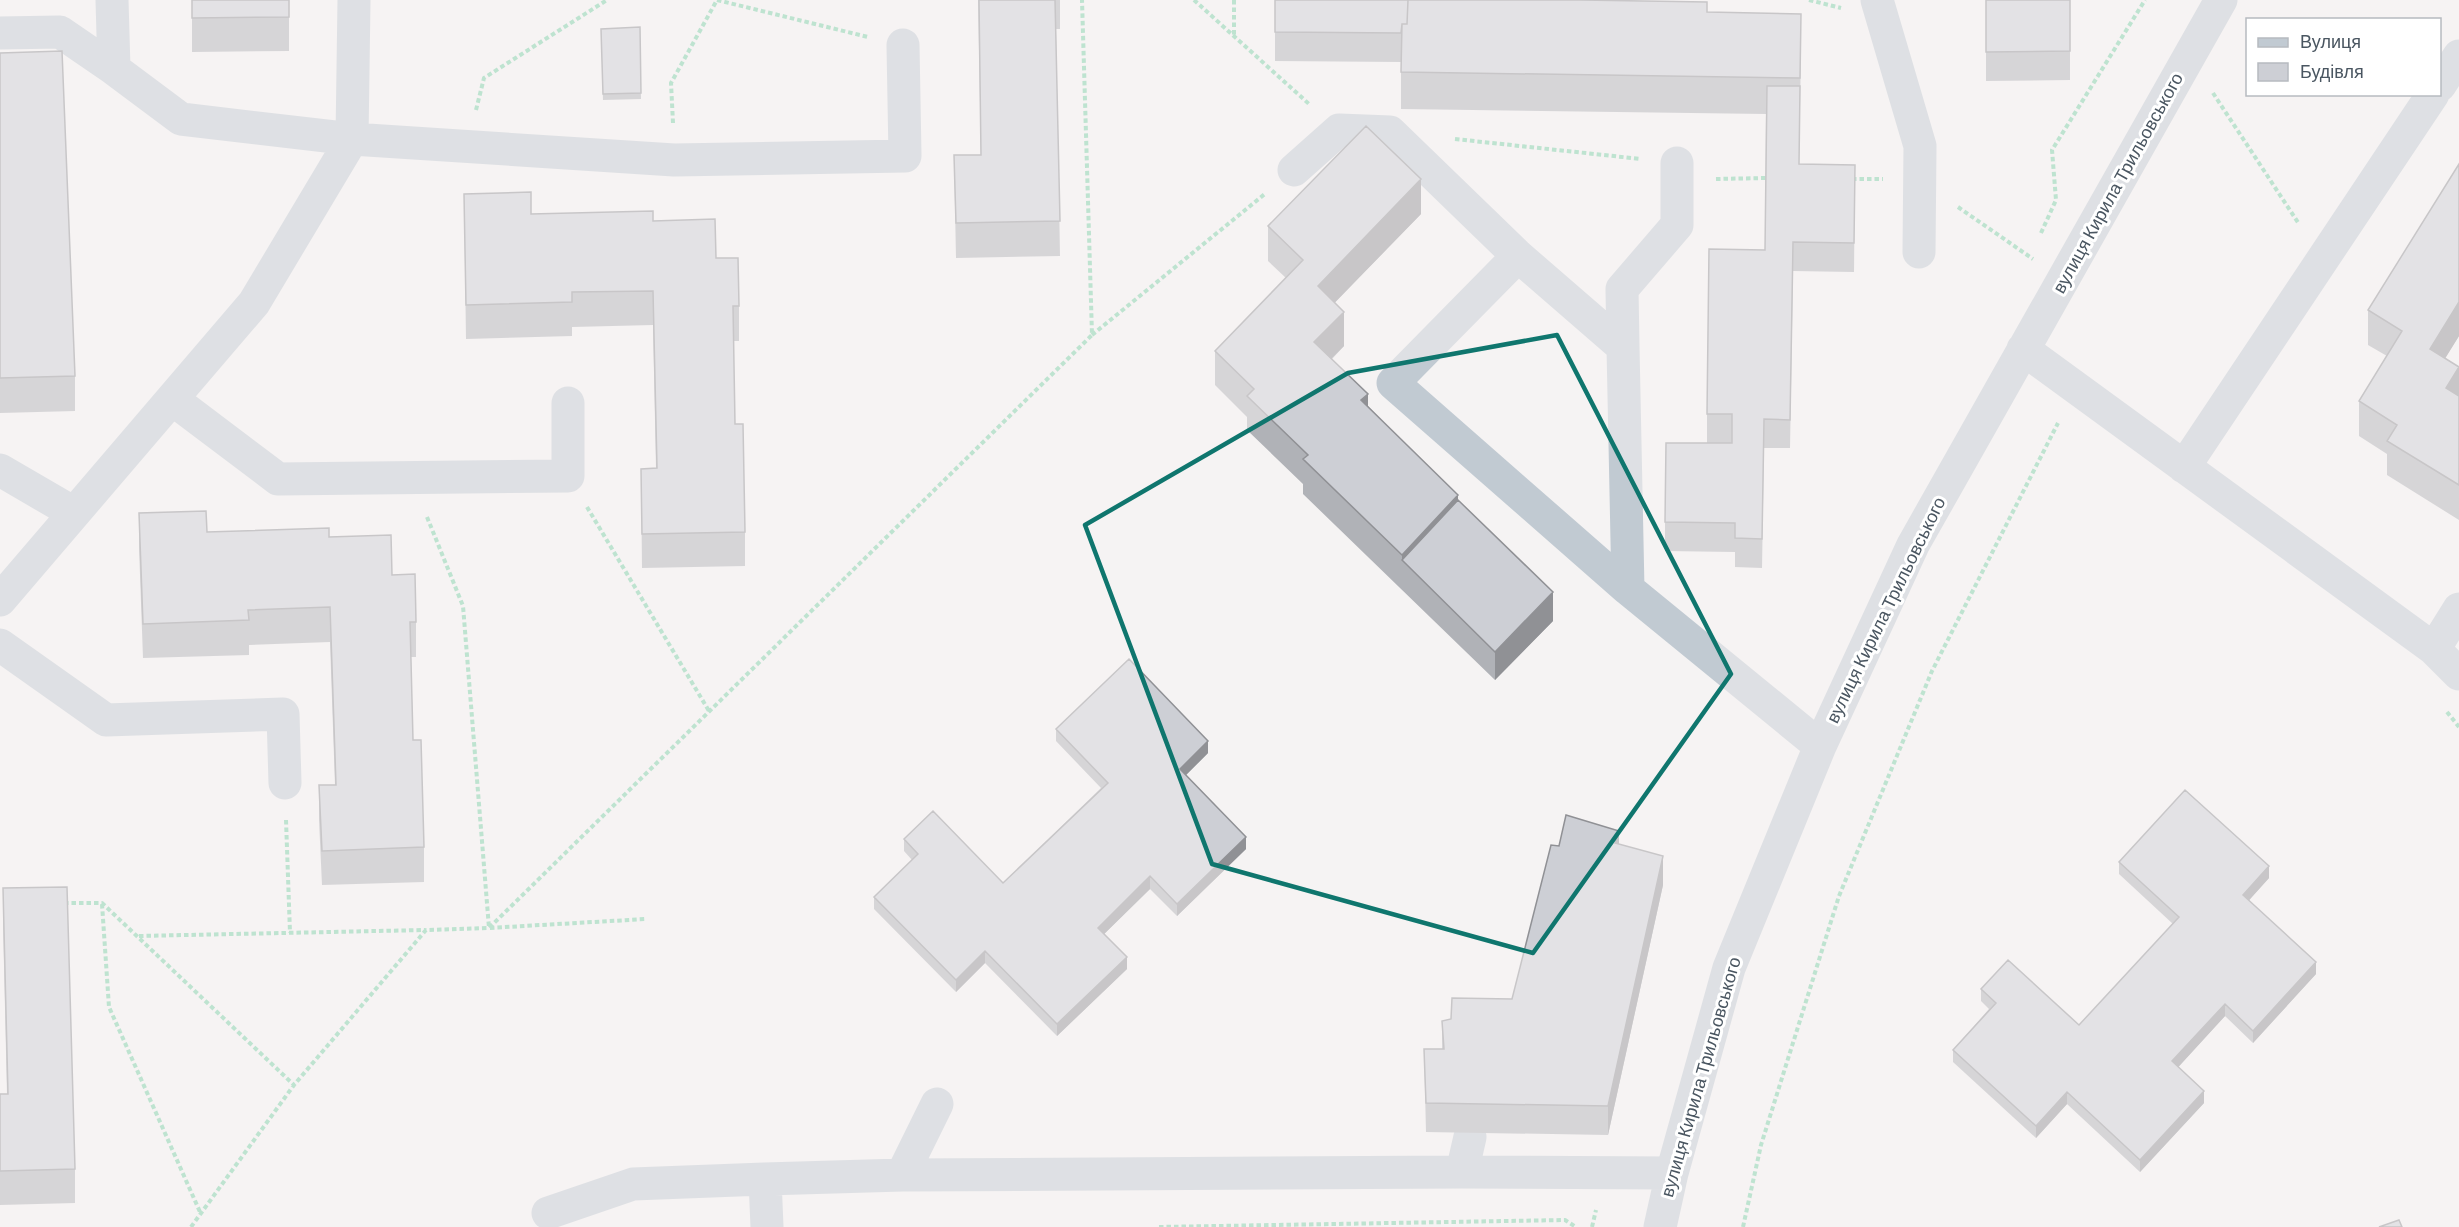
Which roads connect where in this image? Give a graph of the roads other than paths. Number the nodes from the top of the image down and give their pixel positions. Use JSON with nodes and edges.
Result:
{"nodes":[{"id":1,"x":112,"y":0,"type":"edge"},
{"id":2,"x":354,"y":0,"type":"edge"},
{"id":3,"x":1876,"y":0,"type":"edge"},
{"id":4,"x":2221,"y":0,"type":"edge"},
{"id":5,"x":0,"y":33,"type":"edge"},
{"id":6,"x":903,"y":45,"type":"road end"},
{"id":7,"x":2459,"y":56,"type":"edge"},
{"id":8,"x":114,"y":69,"type":"junction"},
{"id":9,"x":2441,"y":82,"type":"edge"},
{"id":10,"x":2432,"y":96,"type":"edge"},
{"id":11,"x":352,"y":139,"type":"junction"},
{"id":12,"x":1294,"y":170,"type":"road end"},
{"id":13,"x":1677,"y":171,"type":"road end"},
{"id":14,"x":1919,"y":252,"type":"dead end"},
{"id":15,"x":1518,"y":256,"type":"junction"},
{"id":16,"x":1623,"y":347,"type":"junction"},
{"id":17,"x":2023,"y":349,"type":"junction"},
{"id":18,"x":172,"y":399,"type":"junction"},
{"id":19,"x":568,"y":403,"type":"dead end"},
{"id":20,"x":2184,"y":467,"type":"junction"},
{"id":21,"x":0,"y":470,"type":"edge"},
{"id":22,"x":74,"y":513,"type":"junction"},
{"id":23,"x":1628,"y":589,"type":"junction"},
{"id":24,"x":0,"y":600,"type":"edge"},
{"id":25,"x":2459,"y":609,"type":"edge"},
{"id":26,"x":0,"y":645,"type":"edge"},
{"id":27,"x":2434,"y":649,"type":"junction"},
{"id":28,"x":2459,"y":674,"type":"edge"},
{"id":29,"x":1820,"y":746,"type":"junction"},
{"id":30,"x":285,"y":783,"type":"road end"},
{"id":31,"x":937,"y":1104,"type":"dead end"},
{"id":32,"x":1470,"y":1137,"type":"edge"},
{"id":33,"x":1462,"y":1172,"type":"junction"},
{"id":34,"x":1672,"y":1173,"type":"junction"},
{"id":35,"x":902,"y":1174,"type":"junction"},
{"id":36,"x":765,"y":1179,"type":"junction"},
{"id":37,"x":548,"y":1213,"type":"dead end"},
{"id":38,"x":1670,"y":1224,"type":"edge"},
{"id":39,"x":767,"y":1227,"type":"edge"}],
"edges":[{"from":1,"to":8,"type":"street"},
{"from":2,"to":11,"type":"street"},
{"from":3,"to":14,"type":"street"},
{"from":4,"to":17,"type":"street","name":"вулиця Кирила Трильовського"},
{"from":5,"to":8,"type":"street"},
{"from":6,"to":11,"type":"street"},
{"from":7,"to":9,"type":"street"},
{"from":8,"to":11,"type":"street"},
{"from":10,"to":20,"type":"street"},
{"from":11,"to":18,"type":"street"},
{"from":12,"to":15,"type":"street"},
{"from":13,"to":16,"type":"street"},
{"from":15,"to":16,"type":"street"},
{"from":15,"to":23,"type":"street"},
{"from":16,"to":23,"type":"street"},
{"from":17,"to":20,"type":"street"},
{"from":17,"to":29,"type":"street","name":"вулиця Кирила Трильовського"},
{"from":18,"to":19,"type":"street"},
{"from":18,"to":22,"type":"street"},
{"from":20,"to":27,"type":"street"},
{"from":21,"to":22,"type":"street"},
{"from":22,"to":24,"type":"street"},
{"from":23,"to":29,"type":"street"},
{"from":25,"to":27,"type":"street"},
{"from":26,"to":30,"type":"street"},
{"from":27,"to":28,"type":"street"},
{"from":29,"to":34,"type":"street","name":"вулиця Кирила Трильовського"},
{"from":31,"to":35,"type":"street"},
{"from":32,"to":33,"type":"street"},
{"from":33,"to":34,"type":"street"},
{"from":33,"to":35,"type":"street"},
{"from":34,"to":38,"type":"street","name":"вулиця Кирила Трильовського"},
{"from":35,"to":36,"type":"street"},
{"from":36,"to":37,"type":"street"},
{"from":36,"to":39,"type":"street"}]}
